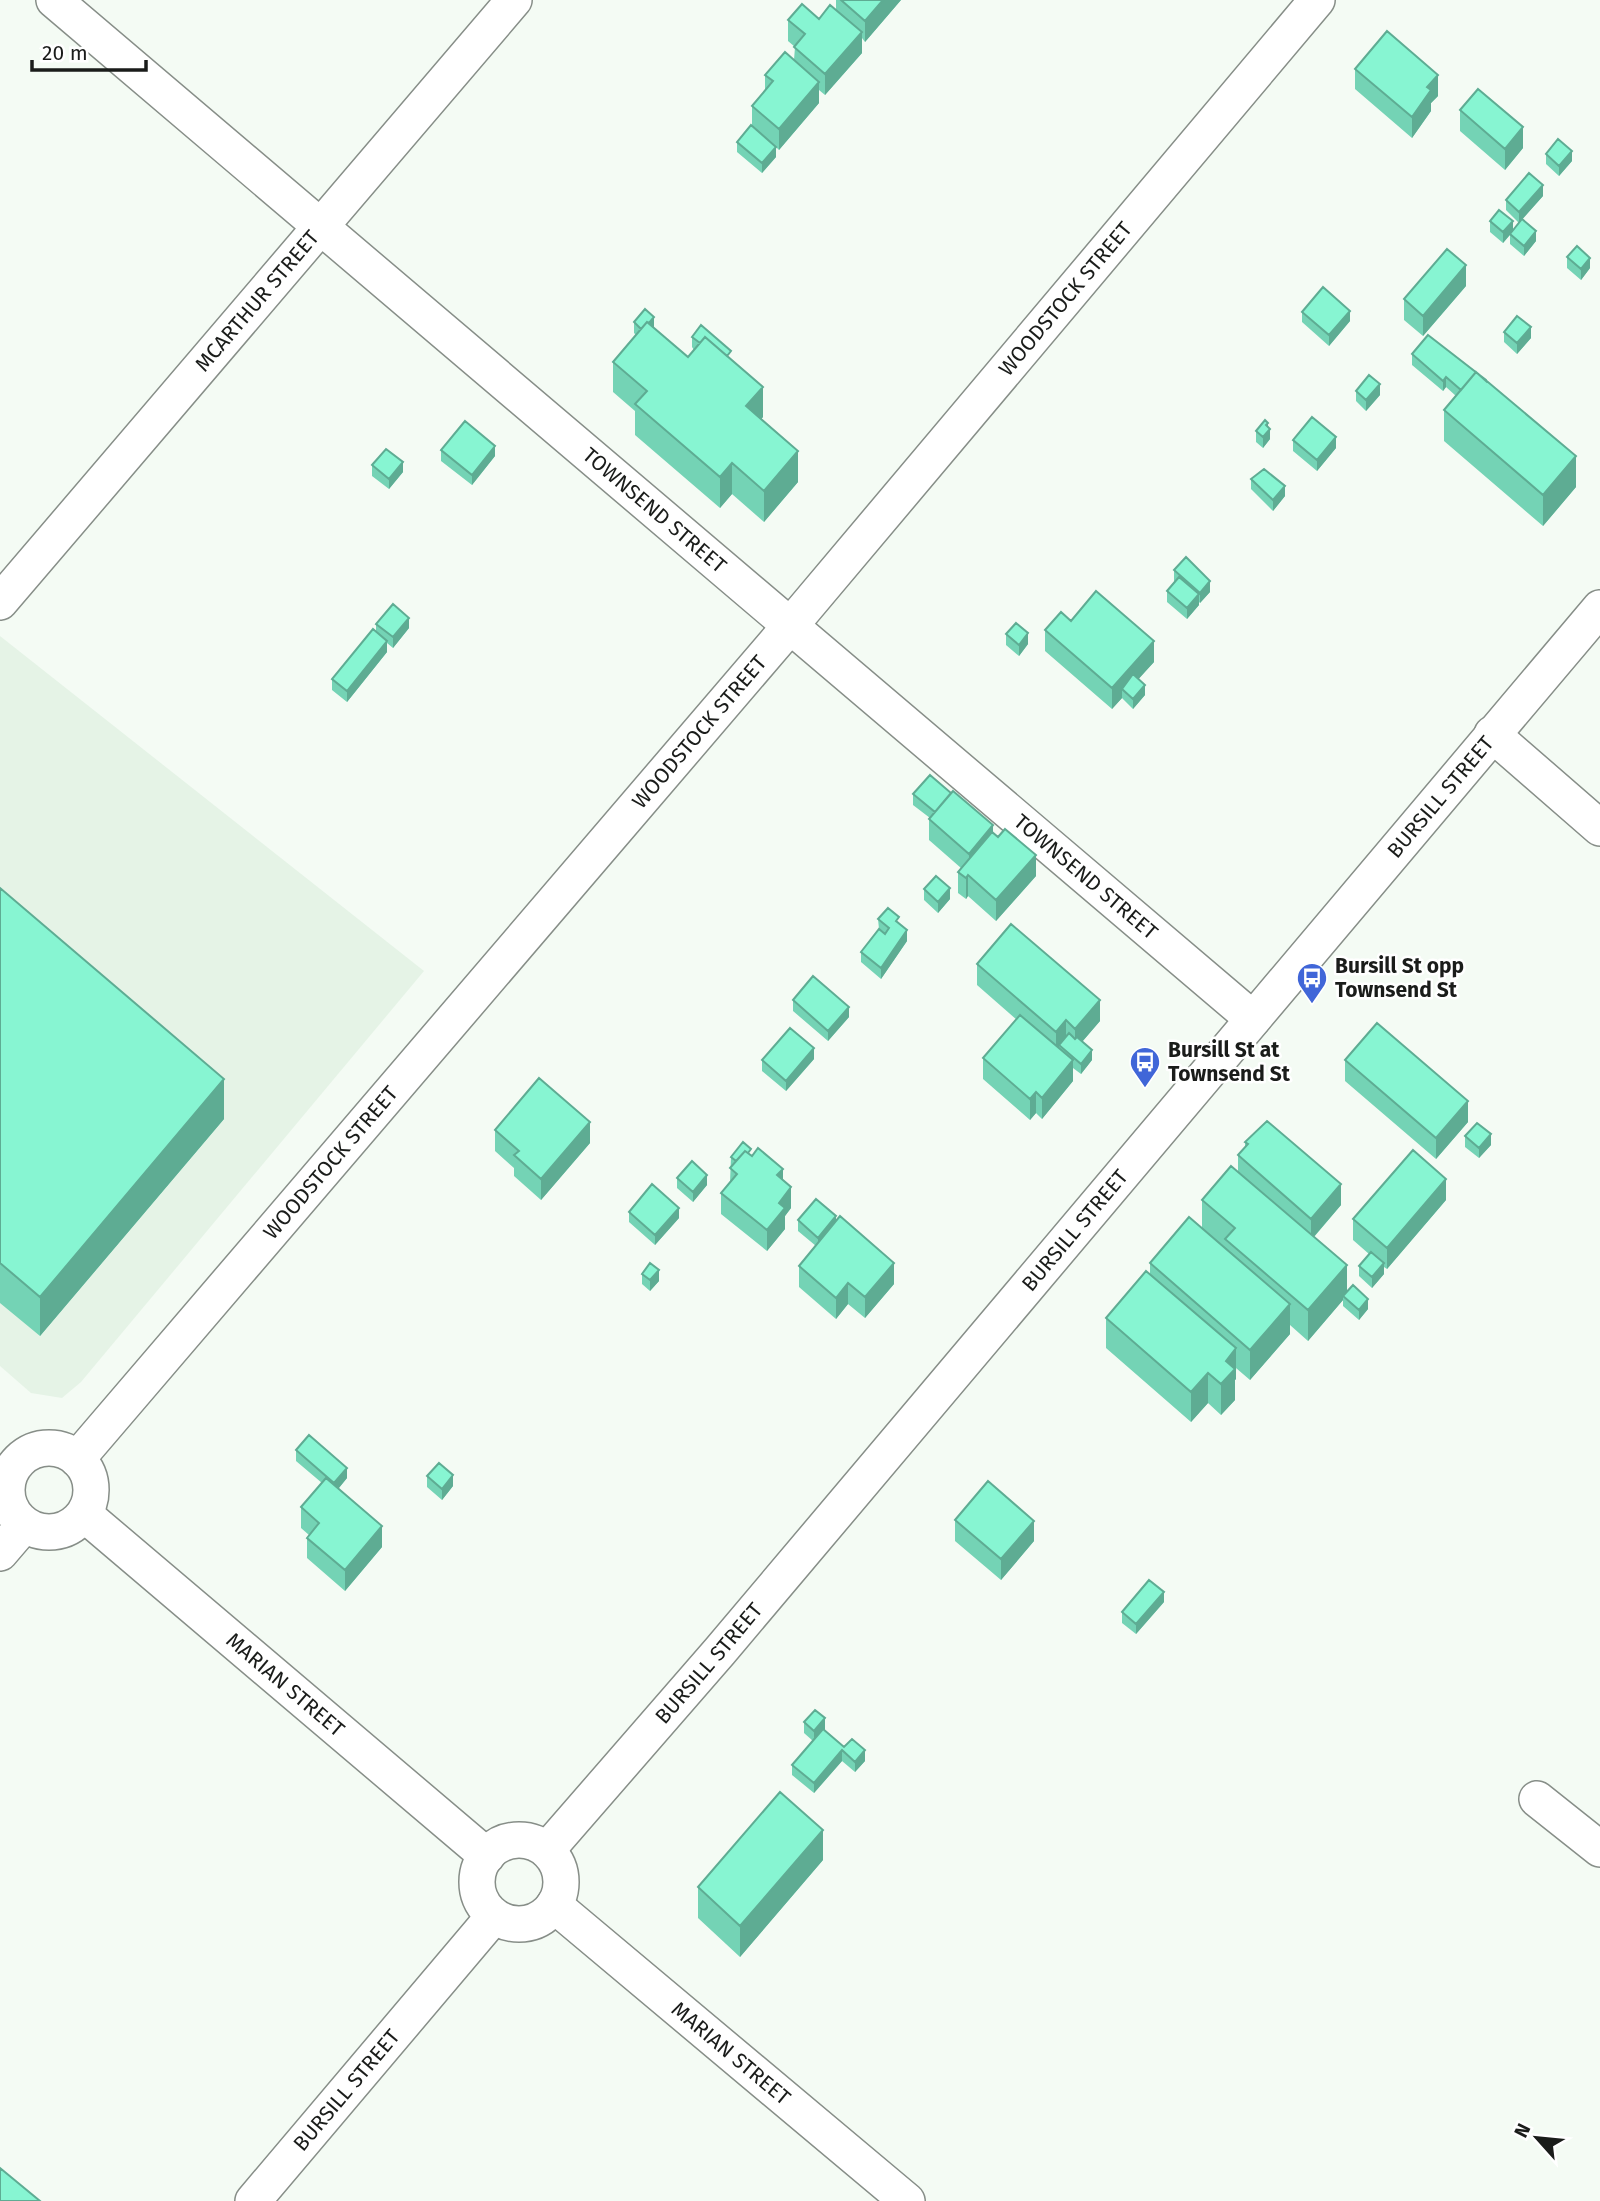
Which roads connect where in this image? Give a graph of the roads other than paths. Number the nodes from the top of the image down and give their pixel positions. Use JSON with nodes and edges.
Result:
{"nodes":[{"id":1,"x":54,"y":0,"type":"edge"},
{"id":2,"x":514,"y":0,"type":"edge"},
{"id":3,"x":1317,"y":0,"type":"edge"},
{"id":4,"x":321,"y":229,"type":"junction"},
{"id":5,"x":0,"y":602,"type":"edge"},
{"id":6,"x":1600,"y":608,"type":"edge"},
{"id":7,"x":790,"y":626,"type":"junction"},
{"id":8,"x":1492,"y":734,"type":"junction"},
{"id":9,"x":1600,"y":828,"type":"edge"},
{"id":10,"x":1253,"y":1019,"type":"junction"},
{"id":11,"x":8,"y":1457,"type":"edge"},
{"id":12,"x":77,"y":1459,"type":"junction"},
{"id":13,"x":84,"y":1514,"type":"junction"},
{"id":14,"x":24,"y":1525,"type":"junction"},
{"id":15,"x":0,"y":1553,"type":"edge"},
{"id":16,"x":1538,"y":1799,"type":"dead end"},
{"id":17,"x":1600,"y":1849,"type":"edge"},
{"id":18,"x":547,"y":1850,"type":"junction"},
{"id":19,"x":486,"y":1856,"type":"junction"},
{"id":20,"x":554,"y":1905,"type":"junction"},
{"id":21,"x":494,"y":1916,"type":"junction"},
{"id":22,"x":253,"y":2201,"type":"edge"},
{"id":23,"x":907,"y":2201,"type":"edge"}],
"edges":[{"from":1,"to":4,"type":"street","name":"TOWNSEND STREET"},
{"from":2,"to":4,"type":"street","name":"MCARTHUR STREET"},
{"from":3,"to":7,"type":"street","name":"WOODSTOCK STREET"},
{"from":4,"to":5,"type":"street","name":"MCARTHUR STREET"},
{"from":4,"to":7,"type":"street","name":"TOWNSEND STREET"},
{"from":6,"to":8,"type":"street","name":"BURSILL STREET"},
{"from":7,"to":10,"type":"street","name":"TOWNSEND STREET"},
{"from":7,"to":12,"type":"street","name":"WOODSTOCK STREET"},
{"from":8,"to":9,"type":"street"},
{"from":8,"to":10,"type":"street","name":"BURSILL STREET"},
{"from":10,"to":18,"type":"street","name":"BURSILL STREET"},
{"from":11,"to":12,"type":"street"},
{"from":11,"to":14,"type":"street"},
{"from":12,"to":13,"type":"street"},
{"from":13,"to":14,"type":"street"},
{"from":13,"to":19,"type":"street","name":"MARIAN STREET"},
{"from":14,"to":15,"type":"street"},
{"from":16,"to":17,"type":"street"},
{"from":18,"to":19,"type":"street"},
{"from":18,"to":20,"type":"street"},
{"from":19,"to":21,"type":"street"},
{"from":20,"to":21,"type":"street"},
{"from":20,"to":23,"type":"street","name":"MARIAN STREET"},
{"from":21,"to":22,"type":"street","name":"BURSILL STREET"}]}
